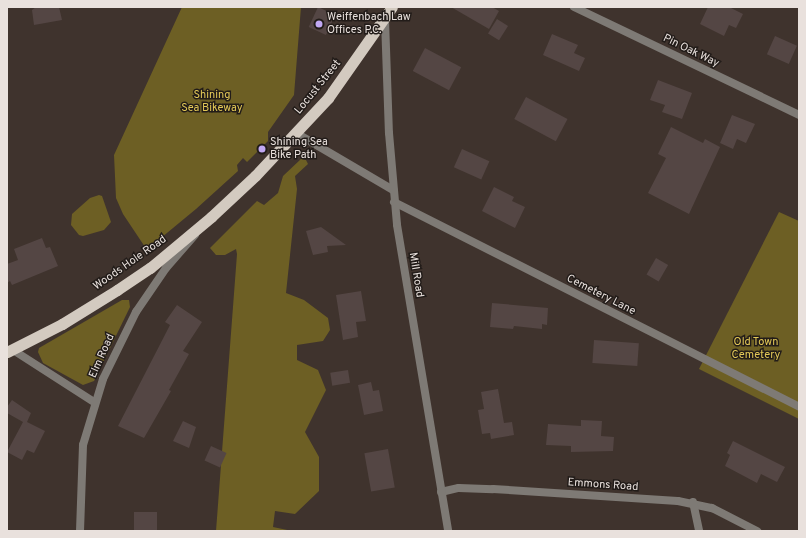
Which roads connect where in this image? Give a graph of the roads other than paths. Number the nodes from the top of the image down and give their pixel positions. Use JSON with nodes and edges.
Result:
{"nodes":[{"id":1,"x":392,"y":7,"type":"edge"},
{"id":2,"x":574,"y":7,"type":"edge"},
{"id":3,"x":385,"y":20,"type":"junction"},
{"id":4,"x":799,"y":115,"type":"edge"},
{"id":5,"x":296,"y":133,"type":"junction"},
{"id":6,"x":255,"y":176,"type":"joint"},
{"id":7,"x":393,"y":190,"type":"junction"},
{"id":8,"x":394,"y":202,"type":"junction"},
{"id":9,"x":211,"y":218,"type":"junction"},
{"id":10,"x":10,"y":351,"type":"edge"},
{"id":11,"x":94,"y":402,"type":"junction"},
{"id":12,"x":799,"y":407,"type":"edge"},
{"id":13,"x":441,"y":492,"type":"junction"},
{"id":14,"x":693,"y":502,"type":"junction"},
{"id":15,"x":80,"y":531,"type":"edge"},
{"id":16,"x":448,"y":531,"type":"edge"},
{"id":17,"x":699,"y":531,"type":"edge"},
{"id":18,"x":757,"y":531,"type":"edge"}],
"edges":[{"from":1,"to":3,"type":"highway","name":"Locust Street"},
{"from":2,"to":4,"type":"street","name":"Pin Oak Way"},
{"from":3,"to":5,"type":"highway","name":"Locust Street"},
{"from":3,"to":7,"type":"street","name":"Mill Road"},
{"from":5,"to":6,"type":"highway","name":"Locust Street"},
{"from":5,"to":7,"type":"street"},
{"from":6,"to":9,"type":"highway","name":"Woods Hole Road"},
{"from":7,"to":8,"type":"street","name":"Mill Road"},
{"from":8,"to":12,"type":"street","name":"Cemetery Lane"},
{"from":8,"to":13,"type":"street","name":"Mill Road"},
{"from":9,"to":10,"type":"highway","name":"Woods Hole Road"},
{"from":9,"to":11,"type":"street","name":"Elm Road"},
{"from":10,"to":11,"type":"street"},
{"from":11,"to":15,"type":"street","name":"Elm Road"},
{"from":13,"to":14,"type":"street","name":"Emmons Road"},
{"from":13,"to":16,"type":"street","name":"Mill Road"},
{"from":14,"to":17,"type":"street"},
{"from":14,"to":18,"type":"street","name":"Emmons Road"}]}
